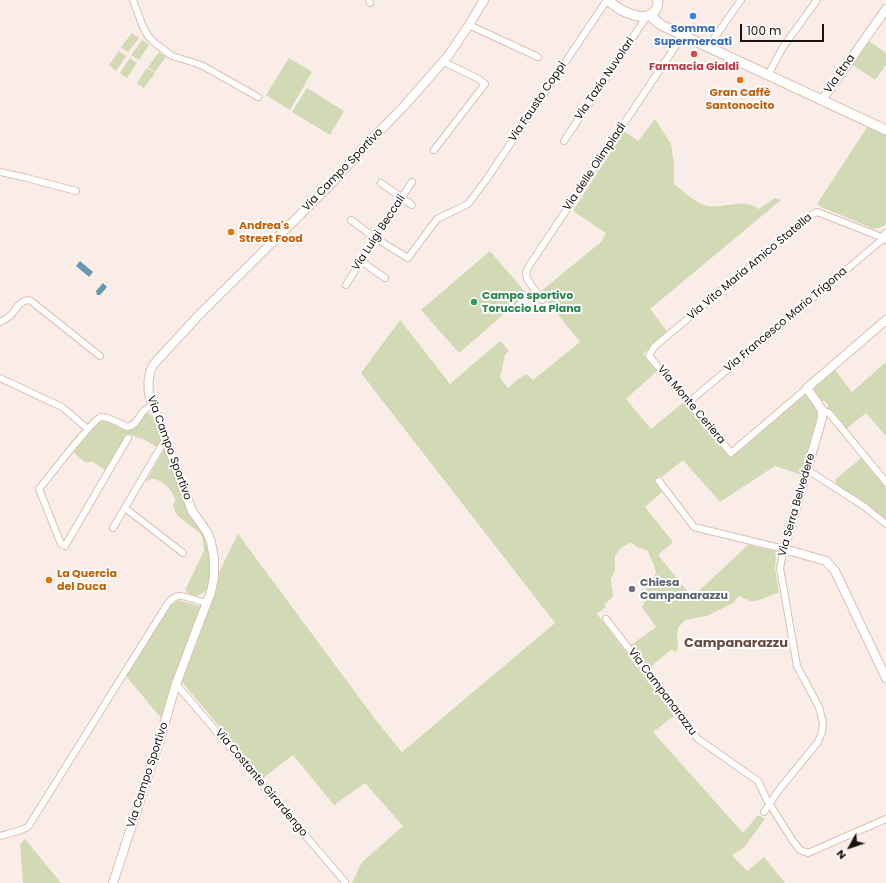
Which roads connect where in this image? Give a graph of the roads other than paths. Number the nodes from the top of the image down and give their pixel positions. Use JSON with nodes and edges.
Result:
{"nodes":[{"id":1,"x":134,"y":0,"type":"edge"},
{"id":2,"x":484,"y":0,"type":"edge"},
{"id":3,"x":608,"y":0,"type":"edge"},
{"id":4,"x":658,"y":0,"type":"edge"},
{"id":5,"x":742,"y":0,"type":"edge"},
{"id":6,"x":817,"y":0,"type":"edge"},
{"id":7,"x":886,"y":9,"type":"edge"},
{"id":8,"x":651,"y":14,"type":"junction"},
{"id":9,"x":470,"y":25,"type":"junction"},
{"id":10,"x":683,"y":35,"type":"junction"},
{"id":11,"x":708,"y":47,"type":"junction"},
{"id":12,"x":538,"y":57,"type":"dead end"},
{"id":13,"x":444,"y":62,"type":"junction"},
{"id":14,"x":768,"y":75,"type":"junction"},
{"id":15,"x":258,"y":97,"type":"dead end"},
{"id":16,"x":822,"y":100,"type":"junction"},
{"id":17,"x":886,"y":129,"type":"edge"},
{"id":18,"x":564,"y":141,"type":"dead end"},
{"id":19,"x":434,"y":150,"type":"dead end"},
{"id":20,"x":0,"y":172,"type":"edge"},
{"id":21,"x":412,"y":182,"type":"dead end"},
{"id":22,"x":381,"y":183,"type":"dead end"},
{"id":23,"x":76,"y":191,"type":"dead end"},
{"id":24,"x":402,"y":198,"type":"junction"},
{"id":25,"x":412,"y":205,"type":"dead end"},
{"id":26,"x":351,"y":220,"type":"dead end"},
{"id":27,"x":885,"y":237,"type":"edge"},
{"id":28,"x":375,"y":238,"type":"junction"},
{"id":29,"x":361,"y":261,"type":"junction"},
{"id":30,"x":385,"y":278,"type":"dead end"},
{"id":31,"x":346,"y":285,"type":"dead end"},
{"id":32,"x":542,"y":300,"type":"dead end"},
{"id":33,"x":886,"y":320,"type":"edge"},
{"id":34,"x":0,"y":322,"type":"edge"},
{"id":35,"x":100,"y":356,"type":"dead end"},
{"id":36,"x":649,"y":356,"type":"joint"},
{"id":37,"x":0,"y":378,"type":"edge"},
{"id":38,"x":807,"y":388,"type":"junction"},
{"id":39,"x":689,"y":402,"type":"junction"},
{"id":40,"x":153,"y":406,"type":"junction"},
{"id":41,"x":822,"y":410,"type":"junction"},
{"id":42,"x":88,"y":429,"type":"junction"},
{"id":43,"x":128,"y":438,"type":"dead end"},
{"id":44,"x":166,"y":438,"type":"junction"},
{"id":45,"x":806,"y":469,"type":"junction"},
{"id":46,"x":659,"y":481,"type":"dead end"},
{"id":47,"x":886,"y":482,"type":"edge"},
{"id":48,"x":125,"y":508,"type":"junction"},
{"id":49,"x":886,"y":524,"type":"edge"},
{"id":50,"x":113,"y":528,"type":"dead end"},
{"id":51,"x":784,"y":549,"type":"junction"},
{"id":52,"x":183,"y":553,"type":"dead end"},
{"id":53,"x":207,"y":603,"type":"junction"},
{"id":54,"x":606,"y":619,"type":"dead end"},
{"id":55,"x":886,"y":678,"type":"edge"},
{"id":56,"x":176,"y":684,"type":"junction"},
{"id":57,"x":770,"y":803,"type":"junction"},
{"id":58,"x":764,"y":812,"type":"dead end"},
{"id":59,"x":886,"y":819,"type":"edge"},
{"id":60,"x":0,"y":836,"type":"edge"},
{"id":61,"x":345,"y":882,"type":"dead end"},
{"id":62,"x":113,"y":883,"type":"edge"}],
"edges":[{"from":1,"to":15,"type":"street"},
{"from":2,"to":9,"type":"street","name":"Via Campo Sportivo"},
{"from":3,"to":8,"type":"main road"},
{"from":3,"to":28,"type":"street","name":"Via Fausto Coppi"},
{"from":4,"to":8,"type":"main road"},
{"from":5,"to":11,"type":"street"},
{"from":6,"to":14,"type":"street"},
{"from":7,"to":16,"type":"street","name":"Via Etna"},
{"from":8,"to":10,"type":"main road"},
{"from":8,"to":18,"type":"street","name":"Via Tazio Nuvolari"},
{"from":9,"to":12,"type":"street"},
{"from":9,"to":13,"type":"street","name":"Via Campo Sportivo"},
{"from":10,"to":11,"type":"main road"},
{"from":10,"to":32,"type":"street","name":"Via delle Olimpiadi"},
{"from":11,"to":14,"type":"main road"},
{"from":13,"to":19,"type":"street"},
{"from":13,"to":40,"type":"street","name":"Via Campo Sportivo"},
{"from":14,"to":16,"type":"main road"},
{"from":16,"to":17,"type":"main road"},
{"from":20,"to":23,"type":"street"},
{"from":21,"to":24,"type":"street","name":"Via Luigi Beccali"},
{"from":22,"to":24,"type":"street"},
{"from":24,"to":25,"type":"street"},
{"from":24,"to":28,"type":"street","name":"Via Luigi Beccali"},
{"from":26,"to":28,"type":"street"},
{"from":27,"to":36,"type":"street","name":"Via Vito Maria Amico Statella"},
{"from":27,"to":39,"type":"street","name":"Via Francesco Mario Trigona"},
{"from":28,"to":29,"type":"street","name":"Via Luigi Beccali"},
{"from":29,"to":30,"type":"street"},
{"from":29,"to":31,"type":"street","name":"Via Luigi Beccali"},
{"from":33,"to":38,"type":"street"},
{"from":34,"to":35,"type":"street"},
{"from":36,"to":39,"type":"street","name":"Via Monte Ceriera"},
{"from":37,"to":42,"type":"street"},
{"from":38,"to":39,"type":"street","name":"Via Monte Ceriera"},
{"from":38,"to":41,"type":"street"},
{"from":40,"to":42,"type":"street"},
{"from":40,"to":44,"type":"street","name":"Via Campo Sportivo"},
{"from":41,"to":45,"type":"street","name":"Via Serra Belvedere"},
{"from":41,"to":47,"type":"street"},
{"from":42,"to":43,"type":"street"},
{"from":44,"to":48,"type":"street"},
{"from":44,"to":53,"type":"street","name":"Via Campo Sportivo"},
{"from":45,"to":49,"type":"street"},
{"from":45,"to":51,"type":"street","name":"Via Serra Belvedere"},
{"from":46,"to":51,"type":"street"},
{"from":48,"to":50,"type":"street"},
{"from":48,"to":52,"type":"street"},
{"from":51,"to":55,"type":"street"},
{"from":51,"to":57,"type":"street","name":"Via Serra Belvedere"},
{"from":53,"to":56,"type":"street","name":"Via Campo Sportivo"},
{"from":53,"to":60,"type":"street"},
{"from":54,"to":57,"type":"street","name":"Via Campanarazzu"},
{"from":56,"to":61,"type":"street","name":"Via Costante Girardengo"},
{"from":56,"to":62,"type":"street","name":"Via Campo Sportivo"},
{"from":57,"to":58,"type":"street","name":"Via Serra Belvedere"},
{"from":57,"to":59,"type":"street","name":"Via Campanarazzu"}]}
